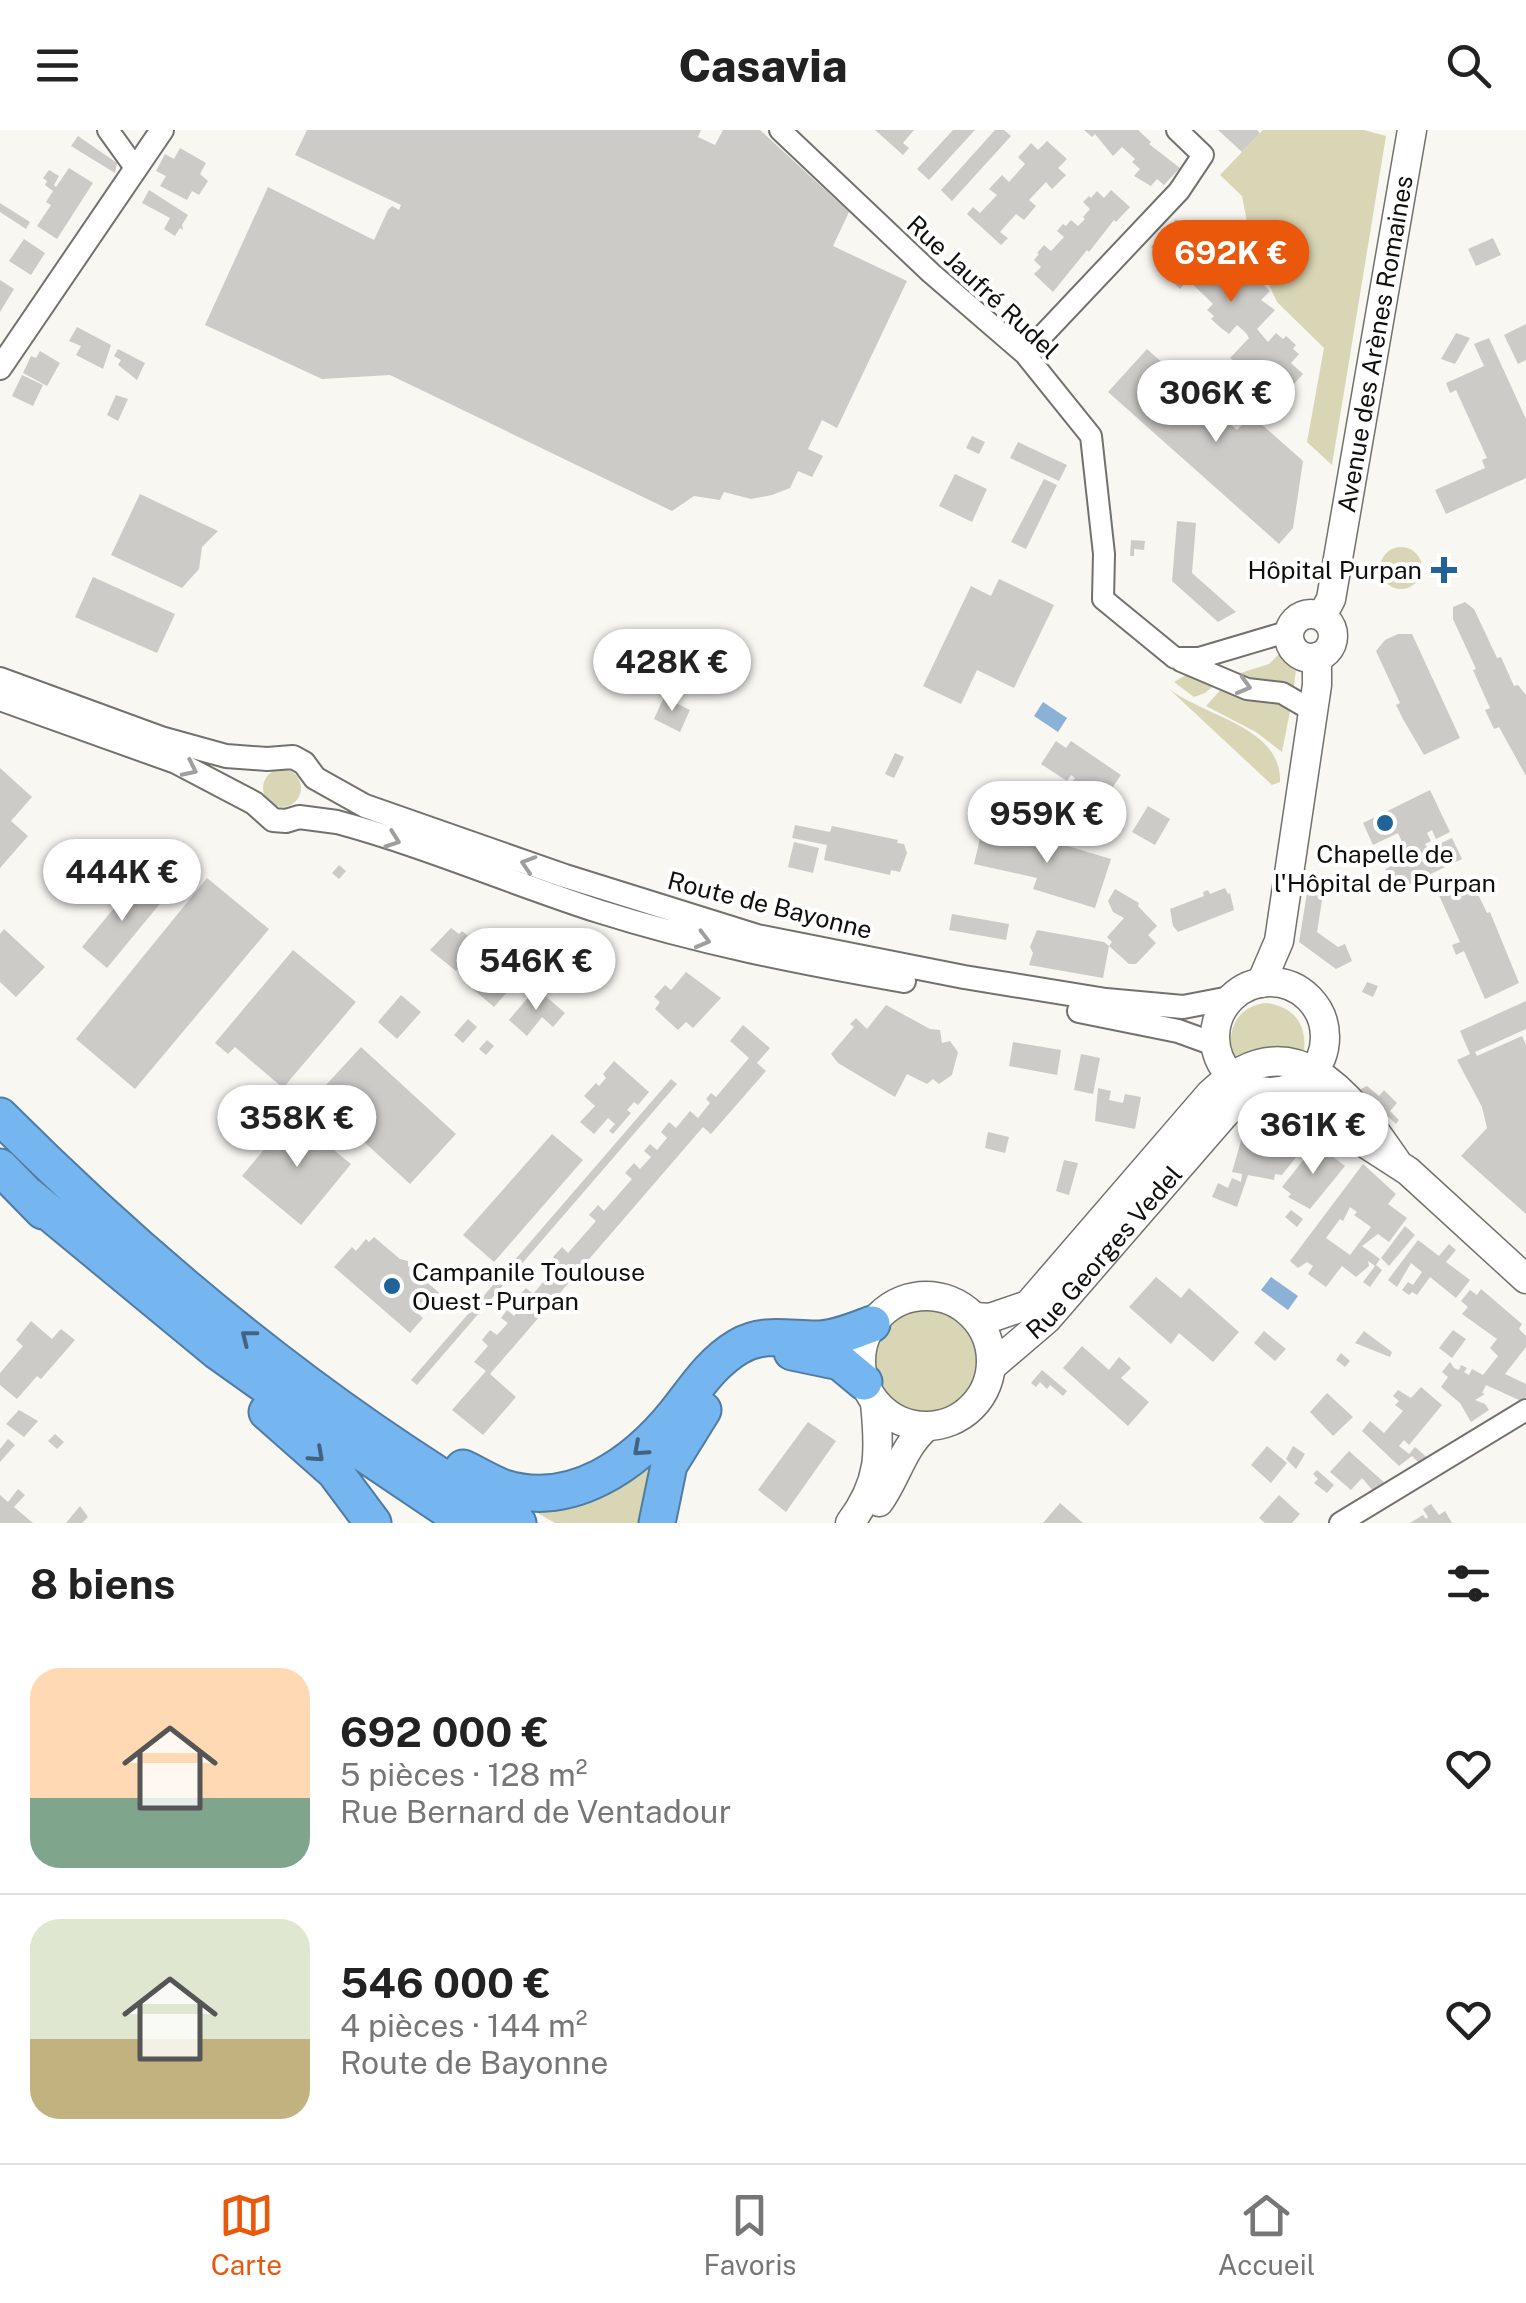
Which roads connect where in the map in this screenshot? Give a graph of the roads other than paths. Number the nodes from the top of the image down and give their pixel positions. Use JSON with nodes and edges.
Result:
{"nodes":[{"id":1,"x":108,"y":130,"type":"edge"},
{"id":2,"x":162,"y":130,"type":"edge"},
{"id":3,"x":780,"y":130,"type":"edge"},
{"id":4,"x":1176,"y":130,"type":"edge"},
{"id":5,"x":1412,"y":130,"type":"edge"},
{"id":6,"x":136,"y":168,"type":"junction"},
{"id":7,"x":1025,"y":354,"type":"junction"},
{"id":8,"x":0,"y":368,"type":"edge"},
{"id":9,"x":1322,"y":616,"type":"junction"},
{"id":10,"x":1290,"y":631,"type":"junction"},
{"id":11,"x":1317,"y":657,"type":"junction"},
{"id":12,"x":1175,"y":658,"type":"junction"},
{"id":13,"x":0,"y":679,"type":"edge"},
{"id":14,"x":0,"y":699,"type":"edge"},
{"id":15,"x":1313,"y":711,"type":"junction"},
{"id":16,"x":267,"y":759,"type":"junction"},
{"id":17,"x":314,"y":778,"type":"junction"},
{"id":18,"x":254,"y":804,"type":"junction"},
{"id":19,"x":299,"y":818,"type":"junction"},
{"id":20,"x":1279,"y":941,"type":"junction"},
{"id":21,"x":1260,"y":983,"type":"junction"},
{"id":22,"x":1299,"y":990,"type":"junction"},
{"id":23,"x":1230,"y":998,"type":"junction"},
{"id":24,"x":1214,"y":1044,"type":"junction"},
{"id":25,"x":1306,"y":1078,"type":"junction"},
{"id":26,"x":1240,"y":1083,"type":"junction"},
{"id":27,"x":0,"y":1116,"type":"edge"},
{"id":28,"x":0,"y":1167,"type":"edge"},
{"id":29,"x":28,"y":1195,"type":"junction"},
{"id":30,"x":1526,"y":1279,"type":"edge"},
{"id":31,"x":975,"y":1317,"type":"junction"},
{"id":32,"x":872,"y":1324,"type":"junction"},
{"id":33,"x":992,"y":1366,"type":"junction"},
{"id":34,"x":870,"y":1392,"type":"junction"},
{"id":35,"x":324,"y":1398,"type":"junction"},
{"id":36,"x":1526,"y":1410,"type":"edge"},
{"id":37,"x":925,"y":1428,"type":"junction"},
{"id":38,"x":373,"y":1523,"type":"edge"},
{"id":39,"x":467,"y":1523,"type":"edge"},
{"id":40,"x":518,"y":1523,"type":"edge"},
{"id":41,"x":657,"y":1523,"type":"edge"},
{"id":42,"x":850,"y":1523,"type":"edge"},
{"id":43,"x":862,"y":1523,"type":"edge"},
{"id":44,"x":1340,"y":1523,"type":"edge"}],
"edges":[{"from":1,"to":6,"type":"street"},
{"from":2,"to":6,"type":"street"},
{"from":3,"to":7,"type":"street","name":"Rue Jaufré Rudel"},
{"from":4,"to":7,"type":"street"},
{"from":5,"to":9,"type":"main road","name":"Avenue des Arènes Romaines"},
{"from":6,"to":8,"type":"street"},
{"from":7,"to":12,"type":"street","name":"Rue Jaufré Rudel"},
{"from":9,"to":10,"type":"main road"},
{"from":9,"to":11,"type":"main road"},
{"from":10,"to":11,"type":"main road"},
{"from":10,"to":12,"type":"street"},
{"from":11,"to":15,"type":"main road"},
{"from":12,"to":15,"type":"street","name":"Rue Jaufré Rudel","one_way":true},
{"from":13,"to":16,"type":"street","name":"Route de Bayonne"},
{"from":14,"to":18,"type":"street","name":"Route de Bayonne","one_way":true},
{"from":15,"to":20,"type":"main road"},
{"from":16,"to":17,"type":"street","name":"Route de Bayonne"},
{"from":16,"to":18,"type":"street"},
{"from":17,"to":19,"type":"street"},
{"from":23,"to":17,"type":"street","name":"Route de Bayonne","one_way":true},
{"from":18,"to":19,"type":"street","name":"Route de Bayonne"},
{"from":19,"to":24,"type":"street","name":"Route de Bayonne","one_way":true},
{"from":20,"to":21,"type":"main road"},
{"from":20,"to":22,"type":"main road"},
{"from":21,"to":22,"type":"main road"},
{"from":21,"to":23,"type":"main road"},
{"from":22,"to":25,"type":"main road"},
{"from":23,"to":24,"type":"main road"},
{"from":24,"to":26,"type":"main road"},
{"from":25,"to":26,"type":"main road"},
{"from":25,"to":30,"type":"main road"},
{"from":26,"to":31,"type":"main road","name":"Rue Georges Vedel"},
{"from":26,"to":33,"type":"main road","name":"Rue Georges Vedel"},
{"from":35,"to":27,"type":"highway","one_way":true},
{"from":28,"to":29,"type":"highway"},
{"from":29,"to":38,"type":"highway","one_way":true},
{"from":29,"to":39,"type":"highway"},
{"from":31,"to":32,"type":"main road"},
{"from":31,"to":33,"type":"main road"},
{"from":32,"to":34,"type":"main road"},
{"from":32,"to":35,"type":"highway","one_way":true},
{"from":33,"to":37,"type":"main road"},
{"from":34,"to":37,"type":"main road"},
{"from":34,"to":41,"type":"highway"},
{"from":34,"to":42,"type":"main road"},
{"from":35,"to":40,"type":"highway"},
{"from":36,"to":44,"type":"street"},
{"from":37,"to":43,"type":"main road"}]}
